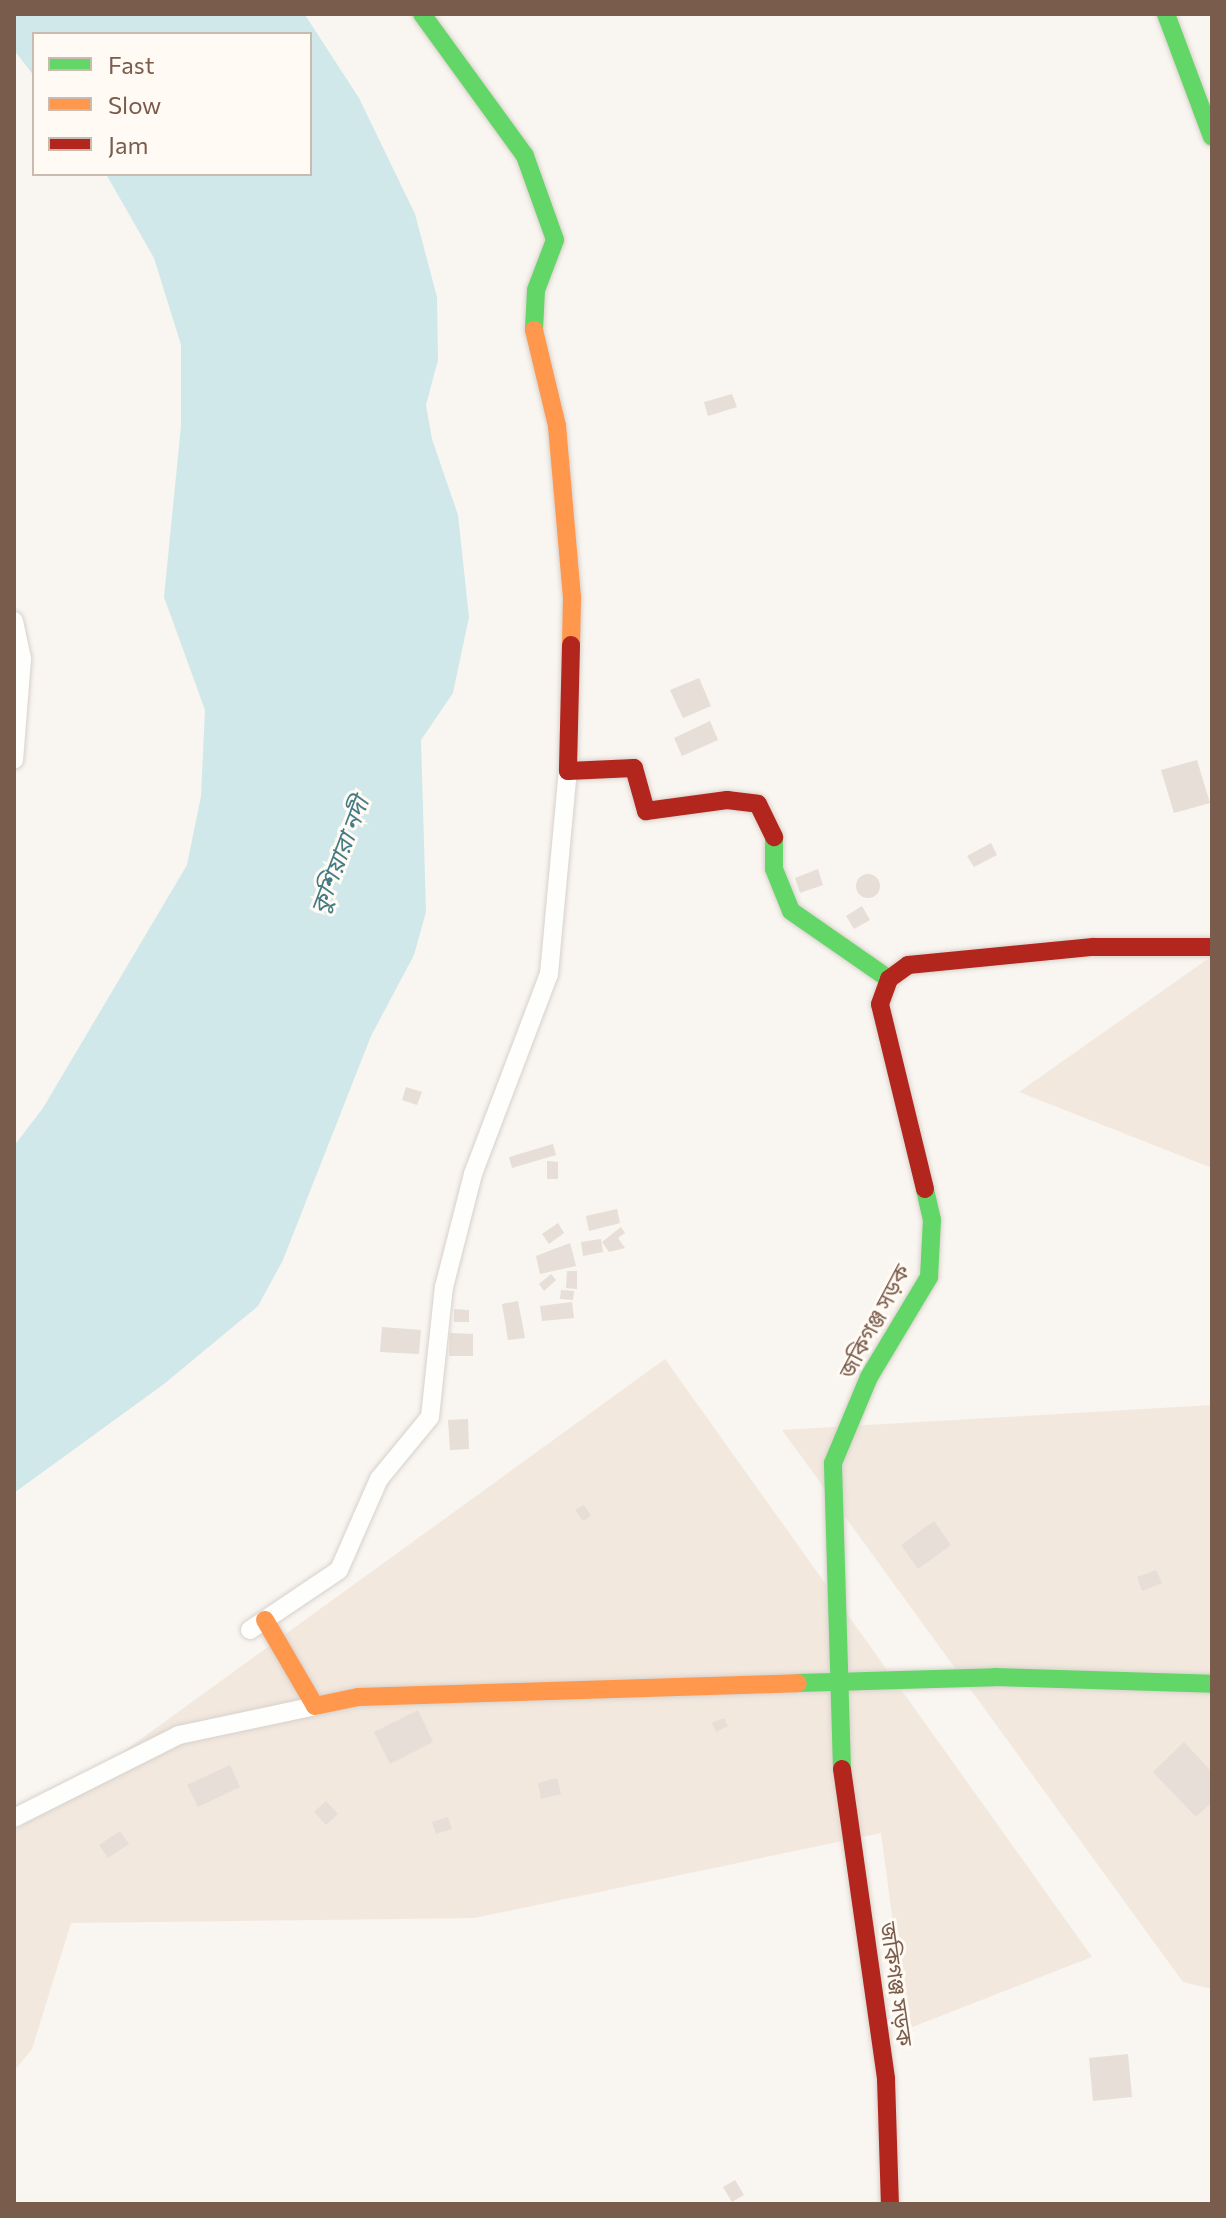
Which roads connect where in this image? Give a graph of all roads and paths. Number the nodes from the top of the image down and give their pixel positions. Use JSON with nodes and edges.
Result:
{"nodes":[{"id":1,"x":422,"y":14,"type":"edge"},
{"id":2,"x":1166,"y":14,"type":"edge"},
{"id":3,"x":1212,"y":137,"type":"edge"},
{"id":4,"x":14,"y":621,"type":"edge"},
{"id":5,"x":14,"y":760,"type":"edge"},
{"id":6,"x":568,"y":771,"type":"junction"},
{"id":7,"x":1212,"y":947,"type":"edge"},
{"id":8,"x":889,"y":979,"type":"junction"},
{"id":9,"x":838,"y":1681,"type":"junction"},
{"id":10,"x":1212,"y":1684,"type":"edge"},
{"id":11,"x":315,"y":1706,"type":"junction"},
{"id":12,"x":14,"y":1818,"type":"edge"},
{"id":13,"x":890,"y":2204,"type":"edge"}],
"edges":[{"from":1,"to":6,"type":"street"},
{"from":2,"to":3,"type":"street"},
{"from":4,"to":5,"type":"street"},
{"from":6,"to":8,"type":"street"},
{"from":6,"to":11,"type":"street"},
{"from":7,"to":8,"type":"street"},
{"from":8,"to":9,"type":"street","name":"জকিগঞ্জ সড়ক"},
{"from":9,"to":10,"type":"street"},
{"from":9,"to":11,"type":"street"},
{"from":9,"to":13,"type":"street","name":"জকিগঞ্জ সড়ক"},
{"from":11,"to":12,"type":"street"}]}
